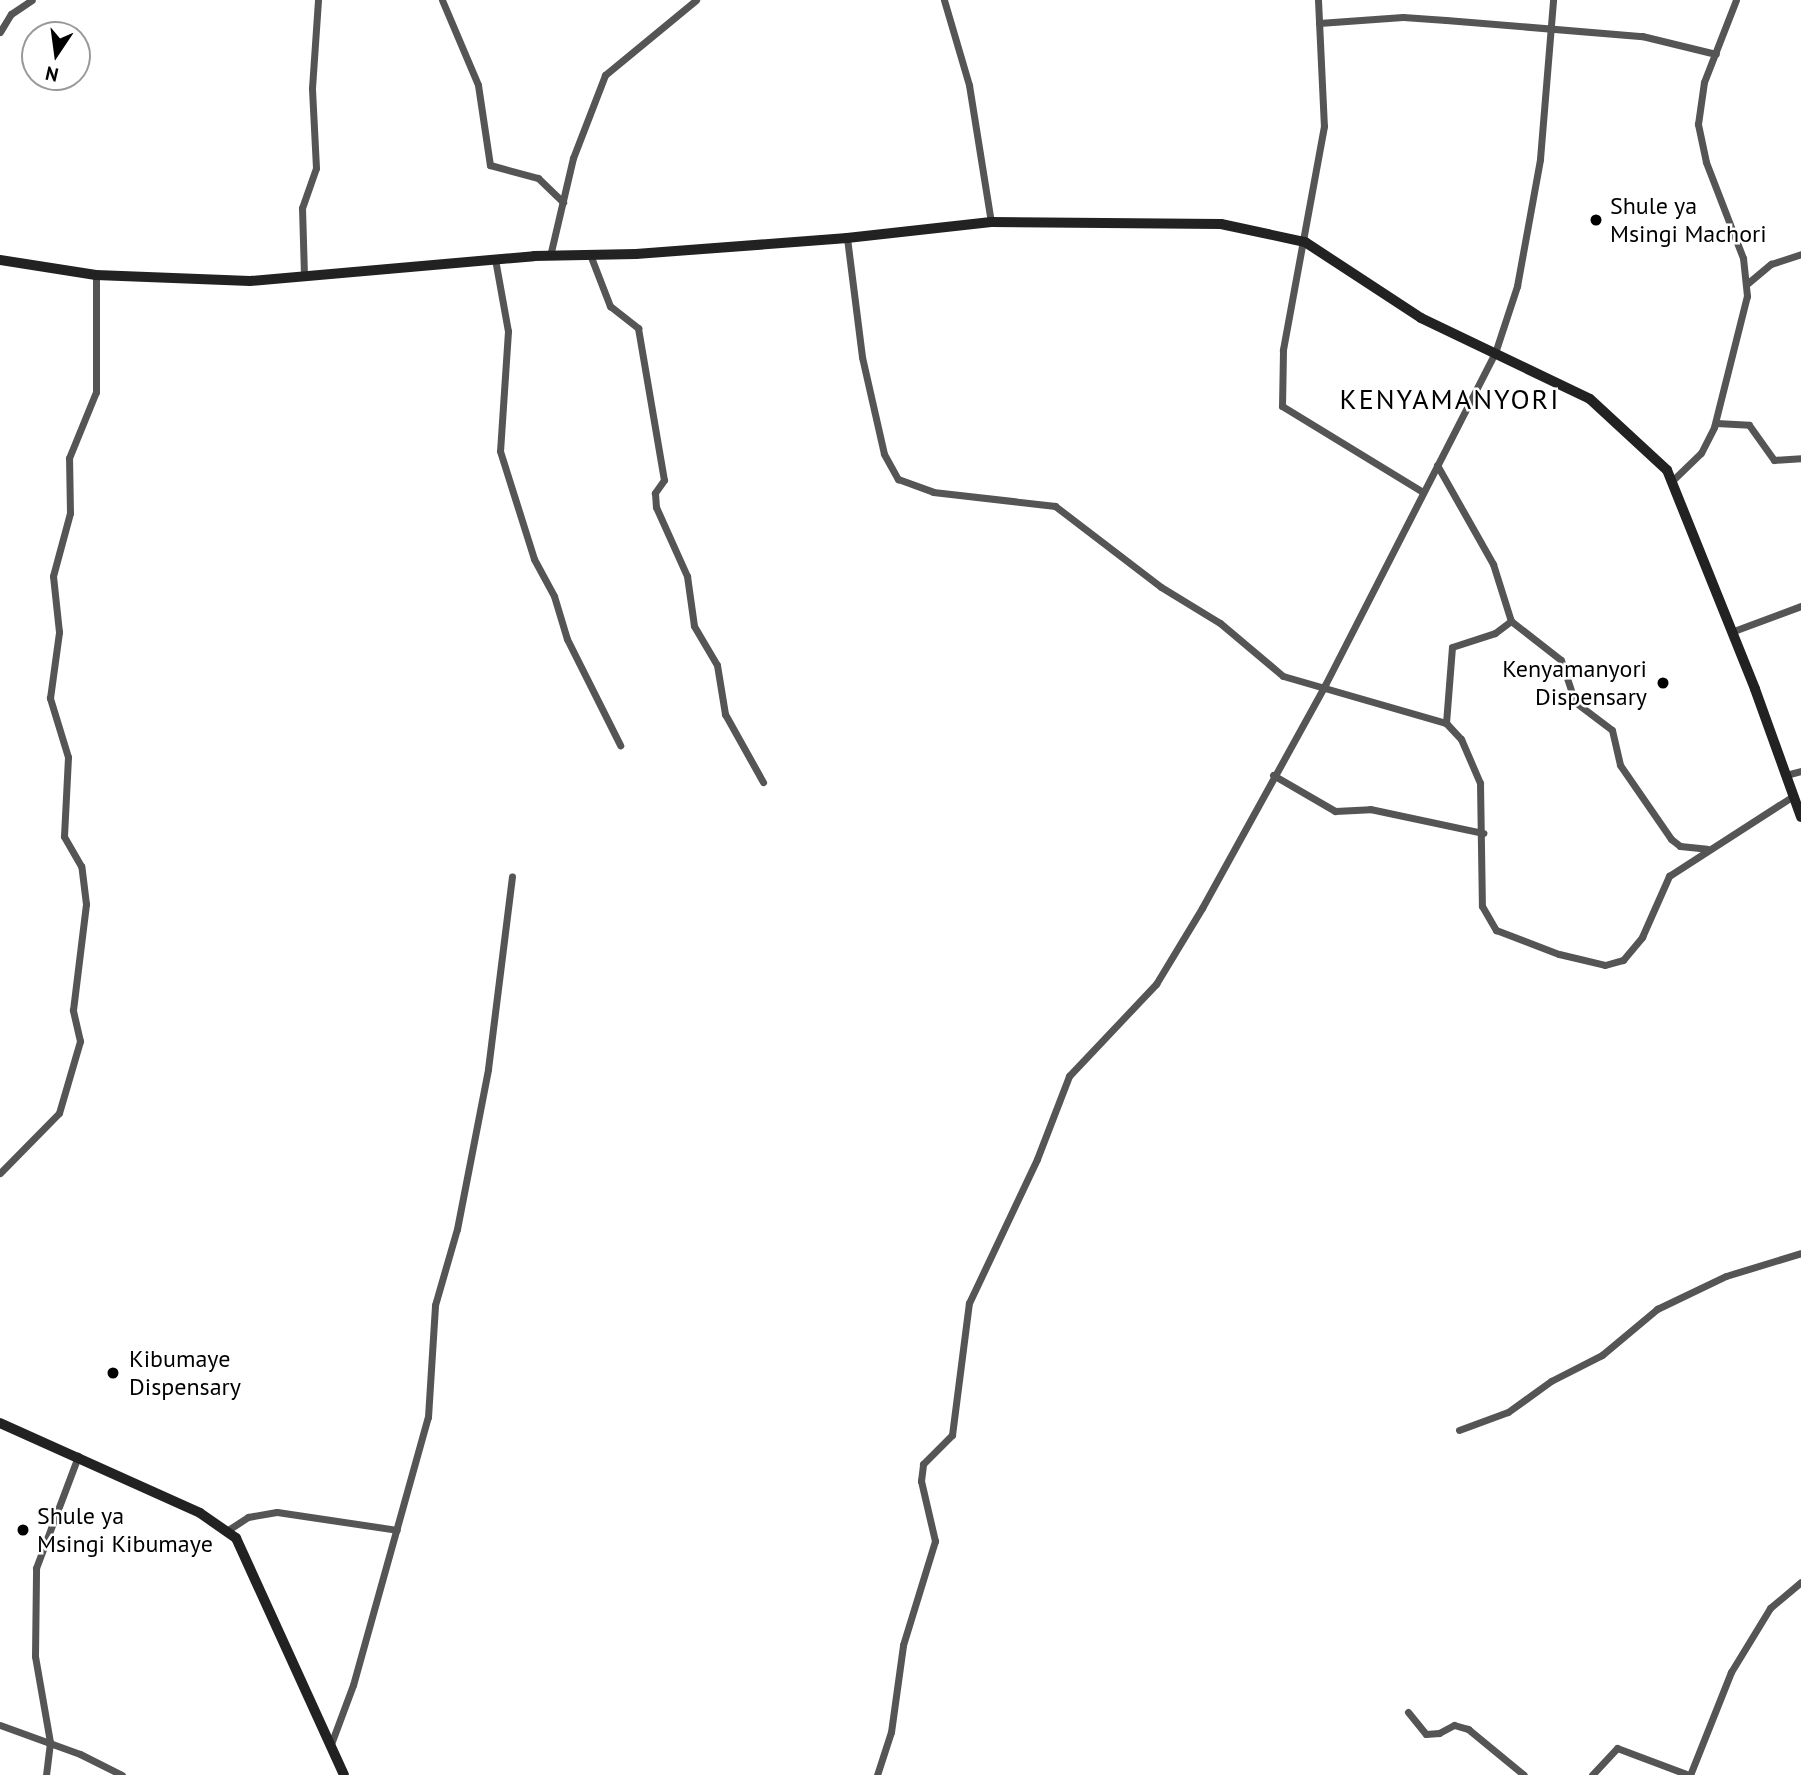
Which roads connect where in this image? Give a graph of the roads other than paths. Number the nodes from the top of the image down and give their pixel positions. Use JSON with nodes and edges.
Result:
{"nodes":[{"id":1,"x":32,"y":0,"type":"edge"},
{"id":2,"x":318,"y":0,"type":"edge"},
{"id":3,"x":442,"y":0,"type":"edge"},
{"id":4,"x":696,"y":0,"type":"edge"},
{"id":5,"x":944,"y":0,"type":"edge"},
{"id":6,"x":1318,"y":0,"type":"edge"},
{"id":7,"x":1553,"y":0,"type":"edge"},
{"id":8,"x":1736,"y":0,"type":"edge"},
{"id":9,"x":1319,"y":23,"type":"junction"},
{"id":10,"x":1552,"y":31,"type":"junction"},
{"id":11,"x":0,"y":32,"type":"edge"},
{"id":12,"x":1716,"y":54,"type":"junction"},
{"id":13,"x":563,"y":202,"type":"junction"},
{"id":14,"x":991,"y":222,"type":"junction"},
{"id":15,"x":847,"y":238,"type":"junction"},
{"id":16,"x":1305,"y":242,"type":"junction"},
{"id":17,"x":1801,"y":254,"type":"edge"},
{"id":18,"x":550,"y":256,"type":"junction"},
{"id":19,"x":591,"y":257,"type":"junction"},
{"id":20,"x":495,"y":259,"type":"junction"},
{"id":21,"x":0,"y":260,"type":"edge"},
{"id":22,"x":96,"y":275,"type":"junction"},
{"id":23,"x":304,"y":275,"type":"junction"},
{"id":24,"x":1748,"y":283,"type":"junction"},
{"id":25,"x":1495,"y":353,"type":"junction"},
{"id":26,"x":1716,"y":423,"type":"junction"},
{"id":27,"x":1801,"y":458,"type":"edge"},
{"id":28,"x":1437,"y":466,"type":"junction"},
{"id":29,"x":1674,"y":480,"type":"junction"},
{"id":30,"x":1423,"y":492,"type":"junction"},
{"id":31,"x":1801,"y":606,"type":"edge"},
{"id":32,"x":1511,"y":621,"type":"junction"},
{"id":33,"x":1731,"y":632,"type":"junction"},
{"id":34,"x":1325,"y":685,"type":"junction"},
{"id":35,"x":1446,"y":723,"type":"junction"},
{"id":36,"x":620,"y":744,"type":"dead end"},
{"id":37,"x":1801,"y":771,"type":"edge"},
{"id":38,"x":1273,"y":775,"type":"junction"},
{"id":39,"x":1786,"y":775,"type":"junction"},
{"id":40,"x":763,"y":782,"type":"dead end"},
{"id":41,"x":1793,"y":796,"type":"junction"},
{"id":42,"x":1801,"y":817,"type":"edge"},
{"id":43,"x":1483,"y":833,"type":"junction"},
{"id":44,"x":1707,"y":849,"type":"junction"},
{"id":45,"x":512,"y":876,"type":"dead end"},
{"id":46,"x":0,"y":1173,"type":"edge"},
{"id":47,"x":1801,"y":1253,"type":"edge"},
{"id":48,"x":0,"y":1423,"type":"edge"},
{"id":49,"x":1458,"y":1430,"type":"dead end"},
{"id":50,"x":78,"y":1456,"type":"junction"},
{"id":51,"x":228,"y":1530,"type":"junction"},
{"id":52,"x":397,"y":1530,"type":"junction"},
{"id":53,"x":1801,"y":1582,"type":"edge"},
{"id":54,"x":1408,"y":1712,"type":"dead end"},
{"id":55,"x":0,"y":1724,"type":"edge"},
{"id":56,"x":50,"y":1742,"type":"junction"},
{"id":57,"x":331,"y":1744,"type":"junction"},
{"id":58,"x":46,"y":1775,"type":"edge"},
{"id":59,"x":122,"y":1775,"type":"edge"},
{"id":60,"x":344,"y":1775,"type":"edge"},
{"id":61,"x":877,"y":1775,"type":"edge"},
{"id":62,"x":1524,"y":1775,"type":"edge"},
{"id":63,"x":1592,"y":1775,"type":"edge"},
{"id":64,"x":1690,"y":1775,"type":"edge"}],
"edges":[{"from":1,"to":11,"type":"street"},
{"from":2,"to":23,"type":"street"},
{"from":3,"to":13,"type":"street"},
{"from":4,"to":13,"type":"street"},
{"from":5,"to":14,"type":"street"},
{"from":6,"to":9,"type":"street"},
{"from":7,"to":10,"type":"street"},
{"from":8,"to":12,"type":"street"},
{"from":9,"to":10,"type":"street"},
{"from":9,"to":16,"type":"street"},
{"from":10,"to":12,"type":"street"},
{"from":10,"to":25,"type":"street"},
{"from":12,"to":24,"type":"street"},
{"from":13,"to":18,"type":"street"},
{"from":14,"to":15,"type":"street"},
{"from":14,"to":16,"type":"street"},
{"from":15,"to":19,"type":"street"},
{"from":15,"to":34,"type":"street"},
{"from":16,"to":25,"type":"street"},
{"from":16,"to":30,"type":"street"},
{"from":17,"to":24,"type":"street"},
{"from":18,"to":19,"type":"street"},
{"from":18,"to":20,"type":"street"},
{"from":19,"to":40,"type":"street"},
{"from":20,"to":23,"type":"street"},
{"from":20,"to":36,"type":"street"},
{"from":21,"to":22,"type":"street"},
{"from":22,"to":23,"type":"street"},
{"from":22,"to":46,"type":"street"},
{"from":24,"to":26,"type":"street"},
{"from":25,"to":28,"type":"street"},
{"from":25,"to":29,"type":"street"},
{"from":26,"to":27,"type":"street"},
{"from":26,"to":29,"type":"street"},
{"from":28,"to":30,"type":"street"},
{"from":28,"to":32,"type":"street"},
{"from":29,"to":33,"type":"street"},
{"from":30,"to":34,"type":"street"},
{"from":31,"to":33,"type":"street"},
{"from":32,"to":35,"type":"street"},
{"from":32,"to":44,"type":"street"},
{"from":33,"to":39,"type":"street"},
{"from":34,"to":35,"type":"street"},
{"from":34,"to":38,"type":"street"},
{"from":35,"to":43,"type":"street"},
{"from":37,"to":39,"type":"street"},
{"from":38,"to":43,"type":"street"},
{"from":38,"to":61,"type":"street"},
{"from":39,"to":41,"type":"street"},
{"from":41,"to":42,"type":"street"},
{"from":41,"to":44,"type":"street"},
{"from":43,"to":44,"type":"street"},
{"from":45,"to":52,"type":"street"},
{"from":47,"to":49,"type":"street"},
{"from":48,"to":50,"type":"street"},
{"from":50,"to":51,"type":"street"},
{"from":50,"to":56,"type":"street"},
{"from":51,"to":52,"type":"street"},
{"from":51,"to":57,"type":"street"},
{"from":52,"to":57,"type":"street"},
{"from":53,"to":64,"type":"street"},
{"from":54,"to":62,"type":"street"},
{"from":55,"to":56,"type":"street"},
{"from":56,"to":58,"type":"street"},
{"from":56,"to":59,"type":"street"},
{"from":57,"to":60,"type":"street"},
{"from":63,"to":64,"type":"street"}]}
